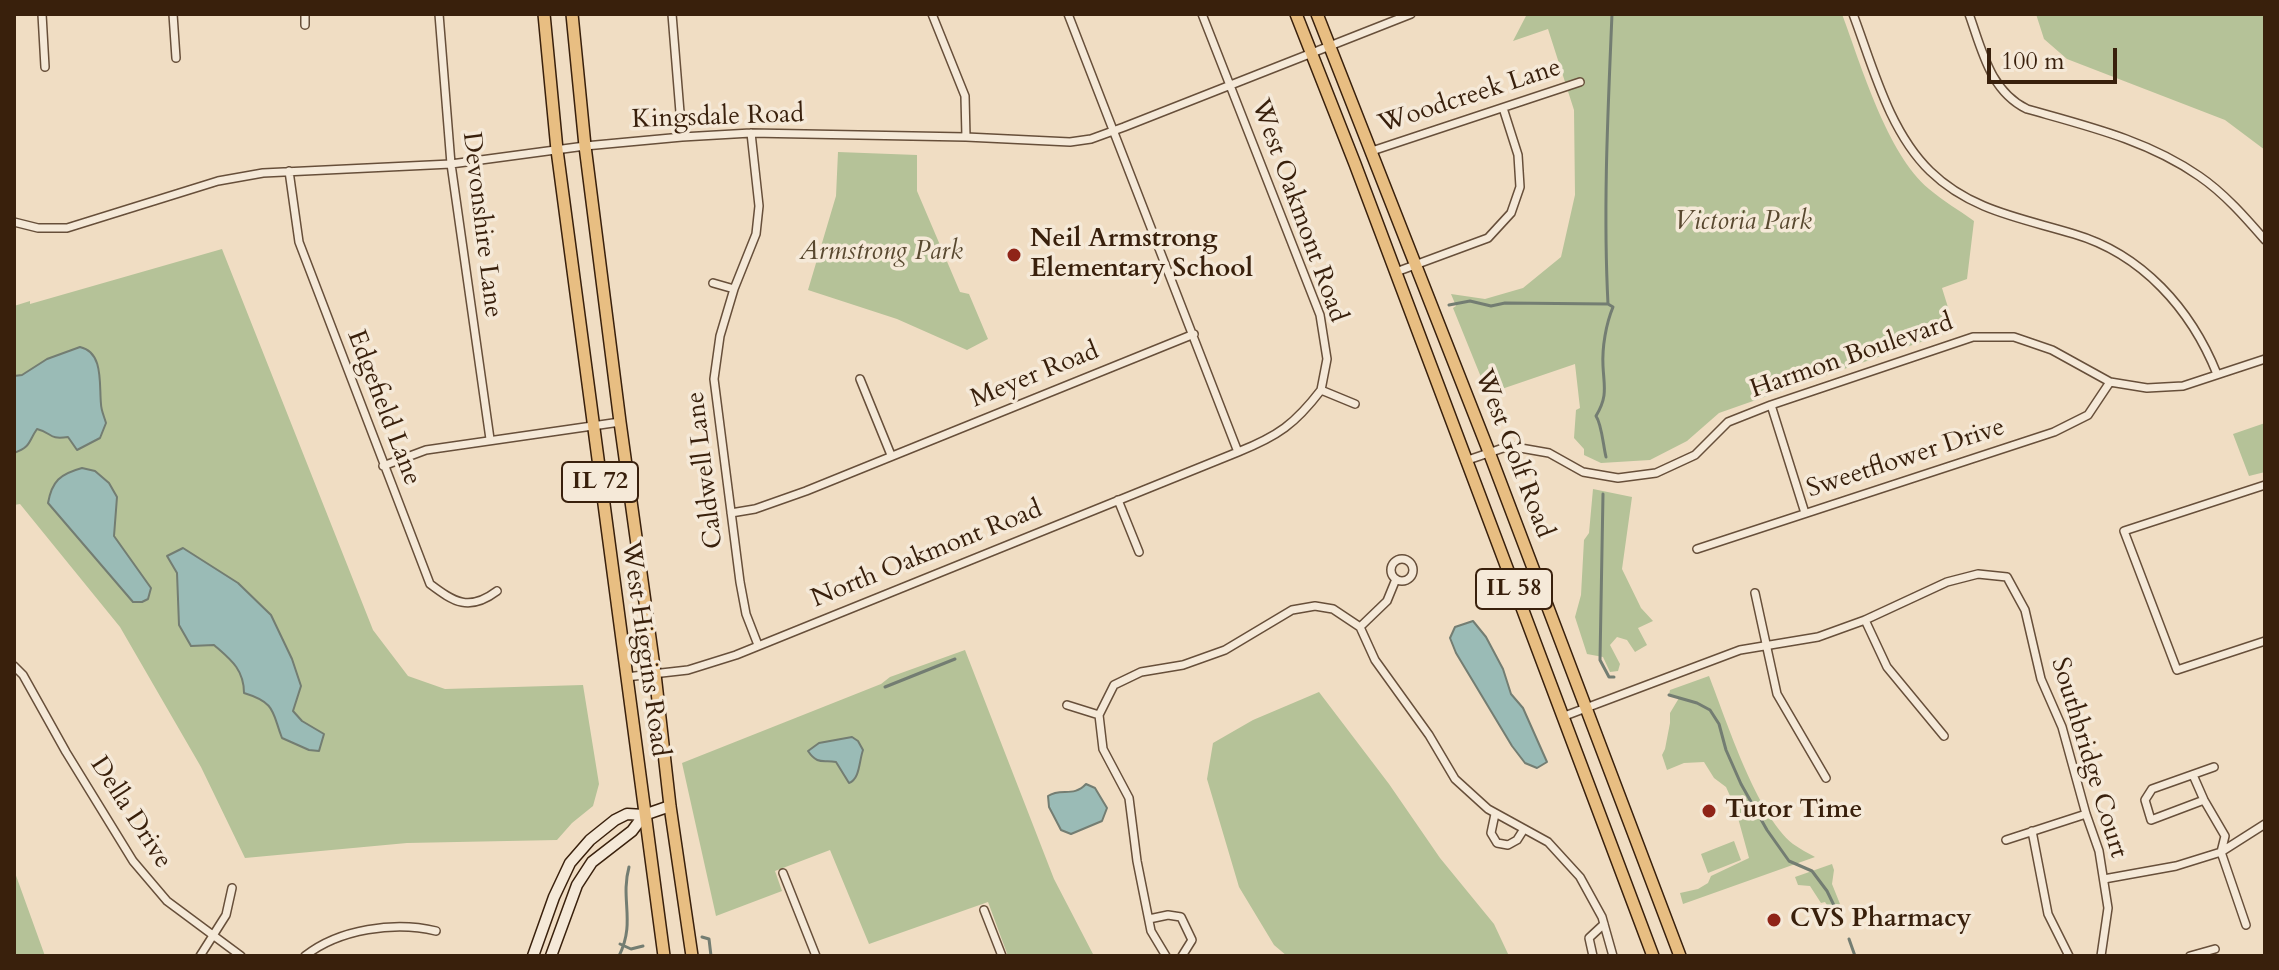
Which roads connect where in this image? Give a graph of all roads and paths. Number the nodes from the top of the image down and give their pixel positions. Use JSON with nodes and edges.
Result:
{"nodes":[{"id":1,"x":42,"y":14,"type":"edge"},
{"id":2,"x":173,"y":14,"type":"edge"},
{"id":3,"x":305,"y":14,"type":"edge"},
{"id":4,"x":439,"y":14,"type":"edge"},
{"id":5,"x":544,"y":14,"type":"edge"},
{"id":6,"x":572,"y":14,"type":"edge"},
{"id":7,"x":672,"y":14,"type":"edge"},
{"id":8,"x":932,"y":14,"type":"edge"},
{"id":9,"x":1068,"y":14,"type":"edge"},
{"id":10,"x":1202,"y":14,"type":"edge"},
{"id":11,"x":1296,"y":14,"type":"edge"},
{"id":12,"x":1317,"y":14,"type":"edge"},
{"id":13,"x":1853,"y":14,"type":"edge"},
{"id":14,"x":1969,"y":14,"type":"edge"},
{"id":15,"x":1405,"y":15,"type":"edge"},
{"id":16,"x":305,"y":25,"type":"dead end"},
{"id":17,"x":1330,"y":46,"type":"junction"},
{"id":18,"x":1312,"y":54,"type":"junction"},
{"id":19,"x":176,"y":58,"type":"dead end"},
{"id":20,"x":45,"y":67,"type":"dead end"},
{"id":21,"x":1580,"y":82,"type":"dead end"},
{"id":22,"x":1231,"y":86,"type":"junction"},
{"id":23,"x":1503,"y":108,"type":"junction"},
{"id":24,"x":1114,"y":131,"type":"junction"},
{"id":25,"x":751,"y":133,"type":"junction"},
{"id":26,"x":682,"y":137,"type":"junction"},
{"id":27,"x":966,"y":137,"type":"junction"},
{"id":28,"x":585,"y":146,"type":"junction"},
{"id":29,"x":557,"y":150,"type":"junction"},
{"id":30,"x":1372,"y":151,"type":"junction"},
{"id":31,"x":451,"y":164,"type":"junction"},
{"id":32,"x":289,"y":171,"type":"junction"},
{"id":33,"x":14,"y":222,"type":"edge"},
{"id":34,"x":2265,"y":240,"type":"edge"},
{"id":35,"x":1416,"y":264,"type":"junction"},
{"id":36,"x":1396,"y":272,"type":"junction"},
{"id":37,"x":713,"y":283,"type":"dead end"},
{"id":38,"x":734,"y":289,"type":"junction"},
{"id":39,"x":1194,"y":334,"type":"junction"},
{"id":40,"x":2265,"y":359,"type":"edge"},
{"id":41,"x":2217,"y":374,"type":"junction"},
{"id":42,"x":860,"y":379,"type":"dead end"},
{"id":43,"x":2110,"y":382,"type":"junction"},
{"id":44,"x":1321,"y":390,"type":"junction"},
{"id":45,"x":1355,"y":404,"type":"dead end"},
{"id":46,"x":1771,"y":405,"type":"junction"},
{"id":47,"x":620,"y":422,"type":"junction"},
{"id":48,"x":593,"y":426,"type":"junction"},
{"id":49,"x":490,"y":439,"type":"junction"},
{"id":50,"x":1238,"y":452,"type":"junction"},
{"id":51,"x":1489,"y":452,"type":"junction"},
{"id":52,"x":891,"y":455,"type":"junction"},
{"id":53,"x":1465,"y":461,"type":"junction"},
{"id":54,"x":383,"y":466,"type":"junction"},
{"id":55,"x":2265,"y":485,"type":"edge"},
{"id":56,"x":1118,"y":500,"type":"junction"},
{"id":57,"x":731,"y":513,"type":"junction"},
{"id":58,"x":1805,"y":513,"type":"junction"},
{"id":59,"x":1697,"y":549,"type":"dead end"},
{"id":60,"x":1139,"y":552,"type":"dead end"},
{"id":61,"x":1396,"y":579,"type":"dead end"},
{"id":62,"x":497,"y":591,"type":"dead end"},
{"id":63,"x":1755,"y":593,"type":"dead end"},
{"id":64,"x":1865,"y":620,"type":"junction"},
{"id":65,"x":1360,"y":627,"type":"junction"},
{"id":66,"x":2265,"y":641,"type":"edge"},
{"id":67,"x":758,"y":645,"type":"junction"},
{"id":68,"x":1766,"y":646,"type":"junction"},
{"id":69,"x":14,"y":666,"type":"edge"},
{"id":70,"x":655,"y":674,"type":"junction"},
{"id":71,"x":626,"y":677,"type":"junction"},
{"id":72,"x":1067,"y":705,"type":"dead end"},
{"id":73,"x":1587,"y":707,"type":"junction"},
{"id":74,"x":1099,"y":715,"type":"junction"},
{"id":75,"x":1562,"y":717,"type":"junction"},
{"id":76,"x":1944,"y":736,"type":"dead end"},
{"id":77,"x":2214,"y":767,"type":"dead end"},
{"id":78,"x":2193,"y":775,"type":"junction"},
{"id":79,"x":1826,"y":778,"type":"dead end"},
{"id":80,"x":2204,"y":800,"type":"junction"},
{"id":81,"x":670,"y":806,"type":"junction"},
{"id":82,"x":1495,"y":814,"type":"junction"},
{"id":83,"x":2086,"y":814,"type":"junction"},
{"id":84,"x":644,"y":815,"type":"junction"},
{"id":85,"x":2265,"y":824,"type":"edge"},
{"id":86,"x":1524,"y":829,"type":"junction"},
{"id":87,"x":2032,"y":831,"type":"junction"},
{"id":88,"x":2006,"y":840,"type":"dead end"},
{"id":89,"x":2221,"y":852,"type":"junction"},
{"id":90,"x":783,"y":873,"type":"dead end"},
{"id":91,"x":2104,"y":879,"type":"junction"},
{"id":92,"x":232,"y":888,"type":"dead end"},
{"id":93,"x":984,"y":910,"type":"dead end"},
{"id":94,"x":1149,"y":919,"type":"junction"},
{"id":95,"x":1604,"y":924,"type":"junction"},
{"id":96,"x":2246,"y":925,"type":"dead end"},
{"id":97,"x":436,"y":931,"type":"dead end"},
{"id":98,"x":213,"y":937,"type":"junction"},
{"id":99,"x":2215,"y":949,"type":"dead end"},
{"id":100,"x":200,"y":956,"type":"edge"},
{"id":101,"x":241,"y":956,"type":"edge"},
{"id":102,"x":305,"y":956,"type":"edge"},
{"id":103,"x":533,"y":956,"type":"edge"},
{"id":104,"x":551,"y":956,"type":"edge"},
{"id":105,"x":664,"y":956,"type":"edge"},
{"id":106,"x":692,"y":956,"type":"edge"},
{"id":107,"x":816,"y":956,"type":"edge"},
{"id":108,"x":1002,"y":956,"type":"edge"},
{"id":109,"x":1166,"y":956,"type":"edge"},
{"id":110,"x":1182,"y":956,"type":"edge"},
{"id":111,"x":1593,"y":956,"type":"edge"},
{"id":112,"x":1613,"y":956,"type":"edge"},
{"id":113,"x":1653,"y":956,"type":"edge"},
{"id":114,"x":1680,"y":956,"type":"edge"},
{"id":115,"x":2069,"y":956,"type":"edge"},
{"id":116,"x":2101,"y":956,"type":"edge"},
{"id":117,"x":2190,"y":956,"type":"edge"}],
"edges":[{"from":1,"to":20,"type":"street"},
{"from":2,"to":19,"type":"street"},
{"from":3,"to":16,"type":"street"},
{"from":4,"to":31,"type":"street","name":"Devonshire Lane"},
{"from":5,"to":29,"type":"main road","name":"West Higgins Road","number":"IL 72"},
{"from":6,"to":28,"type":"main road","name":"West Higgins Road","number":"IL 72"},
{"from":7,"to":26,"type":"street"},
{"from":8,"to":27,"type":"street"},
{"from":9,"to":24,"type":"street"},
{"from":10,"to":22,"type":"street","name":"West Oakmont Road"},
{"from":11,"to":18,"type":"main road","name":"West Golf Road","number":"IL 58"},
{"from":12,"to":17,"type":"main road","name":"West Golf Road","number":"IL 58"},
{"from":13,"to":41,"type":"street"},
{"from":14,"to":34,"type":"street"},
{"from":15,"to":17,"type":"street","name":"Kingsdale Road"},
{"from":17,"to":18,"type":"street","name":"Kingsdale Road"},
{"from":17,"to":30,"type":"main road","name":"West Golf Road","number":"IL 58"},
{"from":18,"to":22,"type":"street","name":"Kingsdale Road"},
{"from":18,"to":36,"type":"main road","name":"West Golf Road","number":"IL 58"},
{"from":21,"to":23,"type":"street","name":"Woodcreek Lane"},
{"from":22,"to":24,"type":"street","name":"Kingsdale Road"},
{"from":22,"to":44,"type":"street","name":"West Oakmont Road"},
{"from":23,"to":30,"type":"street","name":"Woodcreek Lane"},
{"from":23,"to":35,"type":"street"},
{"from":24,"to":27,"type":"street","name":"Kingsdale Road"},
{"from":24,"to":39,"type":"street"},
{"from":25,"to":26,"type":"street","name":"Kingsdale Road"},
{"from":25,"to":27,"type":"street","name":"Kingsdale Road"},
{"from":25,"to":38,"type":"street","name":"Caldwell Lane"},
{"from":26,"to":28,"type":"street","name":"Kingsdale Road"},
{"from":28,"to":29,"type":"street","name":"Kingsdale Road"},
{"from":28,"to":47,"type":"main road","name":"West Higgins Road","number":"IL 72"},
{"from":29,"to":31,"type":"street","name":"Kingsdale Road"},
{"from":29,"to":48,"type":"main road","name":"West Higgins Road","number":"IL 72"},
{"from":30,"to":35,"type":"main road","name":"West Golf Road","number":"IL 58"},
{"from":31,"to":32,"type":"street","name":"Kingsdale Road"},
{"from":31,"to":49,"type":"street","name":"Devonshire Lane"},
{"from":32,"to":33,"type":"street","name":"Kingsdale Road"},
{"from":32,"to":54,"type":"street","name":"Edgefield Lane"},
{"from":35,"to":36,"type":"street"},
{"from":35,"to":51,"type":"main road","name":"West Golf Road","number":"IL 58"},
{"from":36,"to":53,"type":"main road","name":"West Golf Road","number":"IL 58"},
{"from":37,"to":38,"type":"street"},
{"from":38,"to":57,"type":"street","name":"Caldwell Lane"},
{"from":39,"to":50,"type":"street"},
{"from":39,"to":52,"type":"street","name":"Meyer Road"},
{"from":40,"to":41,"type":"street","name":"Harmon Boulevard"},
{"from":41,"to":43,"type":"street","name":"Harmon Boulevard"},
{"from":42,"to":52,"type":"street"},
{"from":43,"to":46,"type":"street","name":"Harmon Boulevard"},
{"from":43,"to":58,"type":"street","name":"Sweetflower Drive"},
{"from":44,"to":45,"type":"street"},
{"from":44,"to":50,"type":"street","name":"North Oakmont Road"},
{"from":46,"to":51,"type":"street","name":"Harmon Boulevard"},
{"from":46,"to":58,"type":"street"},
{"from":47,"to":48,"type":"street"},
{"from":47,"to":70,"type":"main road","name":"West Higgins Road","number":"IL 72"},
{"from":48,"to":49,"type":"street"},
{"from":48,"to":71,"type":"main road","name":"West Higgins Road","number":"IL 72"},
{"from":49,"to":54,"type":"street"},
{"from":50,"to":56,"type":"street","name":"North Oakmont Road"},
{"from":51,"to":53,"type":"street","name":"Harmon Boulevard"},
{"from":51,"to":73,"type":"main road","name":"West Golf Road","number":"IL 58"},
{"from":52,"to":57,"type":"street","name":"Meyer Road"},
{"from":53,"to":75,"type":"main road","name":"West Golf Road","number":"IL 58"},
{"from":54,"to":62,"type":"street","name":"Edgefield Lane"},
{"from":55,"to":66,"type":"street"},
{"from":56,"to":60,"type":"street"},
{"from":56,"to":67,"type":"street","name":"North Oakmont Road"},
{"from":57,"to":67,"type":"street","name":"Caldwell Lane"},
{"from":58,"to":59,"type":"street","name":"Sweetflower Drive"},
{"from":61,"to":65,"type":"street"},
{"from":63,"to":68,"type":"street"},
{"from":64,"to":68,"type":"street"},
{"from":64,"to":76,"type":"street"},
{"from":64,"to":83,"type":"street","name":"Southbridge Court"},
{"from":65,"to":74,"type":"street"},
{"from":65,"to":82,"type":"street"},
{"from":67,"to":70,"type":"street","name":"North Oakmont Road"},
{"from":68,"to":73,"type":"street"},
{"from":68,"to":79,"type":"street"},
{"from":69,"to":98,"type":"street","name":"Della Drive"},
{"from":70,"to":71,"type":"street","name":"North Oakmont Road"},
{"from":70,"to":81,"type":"main road","name":"West Higgins Road","number":"IL 72"},
{"from":71,"to":84,"type":"main road","name":"West Higgins Road","number":"IL 72"},
{"from":72,"to":74,"type":"street"},
{"from":73,"to":75,"type":"street"},
{"from":73,"to":114,"type":"main road","name":"West Golf Road","number":"IL 58"},
{"from":74,"to":94,"type":"street"},
{"from":75,"to":113,"type":"main road","name":"West Golf Road","number":"IL 58"},
{"from":77,"to":78,"type":"street"},
{"from":78,"to":80,"type":"street"},
{"from":78,"to":80,"type":"street"},
{"from":80,"to":89,"type":"street"},
{"from":81,"to":84,"type":"street"},
{"from":81,"to":106,"type":"main road","name":"West Higgins Road","number":"IL 72"},
{"from":82,"to":86,"type":"street"},
{"from":82,"to":86,"type":"street"},
{"from":83,"to":87,"type":"street"},
{"from":83,"to":91,"type":"street","name":"Southbridge Court"},
{"from":84,"to":103,"type":"street"},
{"from":84,"to":104,"type":"street"},
{"from":84,"to":105,"type":"main road","name":"West Higgins Road","number":"IL 72"},
{"from":85,"to":89,"type":"street"},
{"from":86,"to":95,"type":"street"},
{"from":87,"to":88,"type":"street"},
{"from":87,"to":115,"type":"street"},
{"from":89,"to":91,"type":"street"},
{"from":89,"to":96,"type":"street"},
{"from":90,"to":107,"type":"street"},
{"from":91,"to":116,"type":"street","name":"Southbridge Court"},
{"from":92,"to":98,"type":"street"},
{"from":93,"to":108,"type":"street"},
{"from":94,"to":109,"type":"street"},
{"from":94,"to":110,"type":"street"},
{"from":95,"to":111,"type":"street"},
{"from":95,"to":112,"type":"street"},
{"from":97,"to":102,"type":"street"},
{"from":98,"to":100,"type":"street"},
{"from":98,"to":101,"type":"street","name":"Della Drive"},
{"from":99,"to":117,"type":"street"}]}
